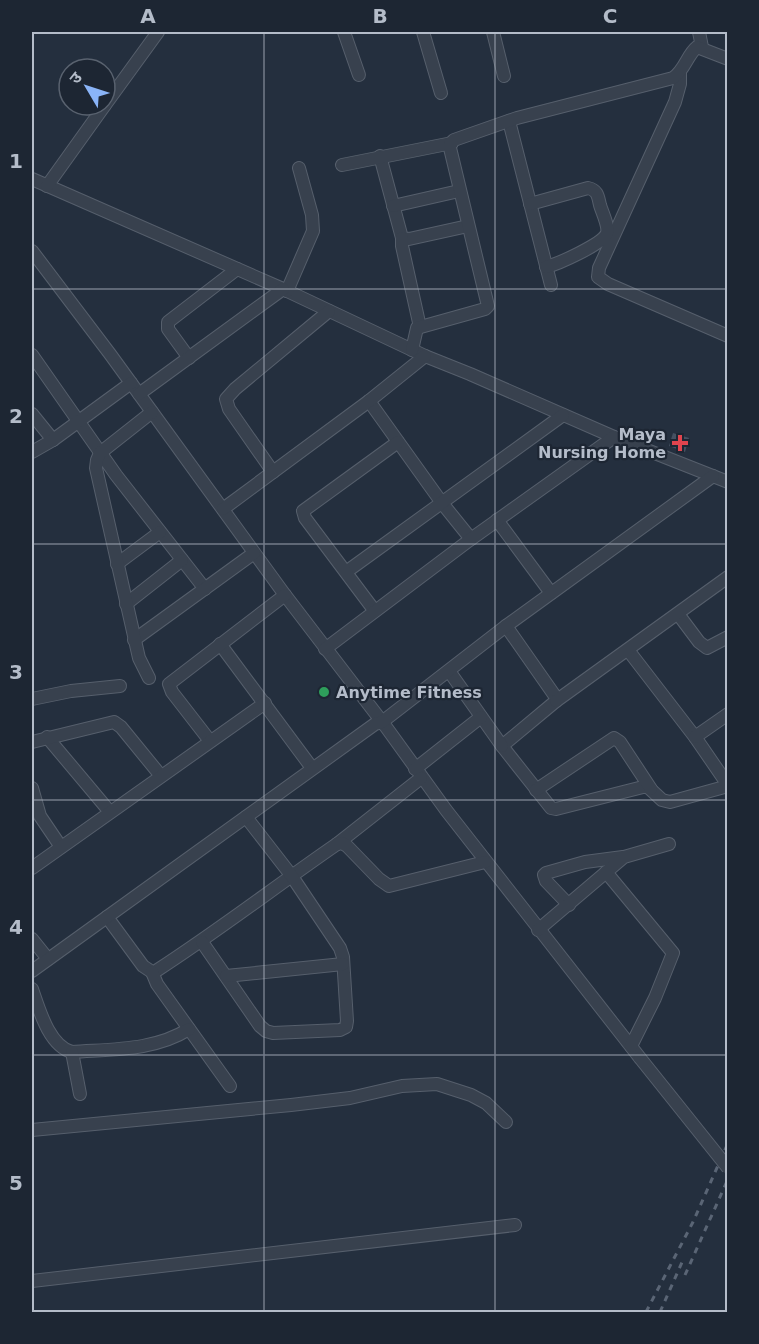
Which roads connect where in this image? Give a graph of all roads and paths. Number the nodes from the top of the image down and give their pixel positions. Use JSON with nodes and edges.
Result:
{"nodes":[{"id":1,"x":158,"y":32,"type":"edge"},
{"id":2,"x":344,"y":32,"type":"edge"},
{"id":3,"x":423,"y":32,"type":"edge"},
{"id":4,"x":494,"y":32,"type":"edge"},
{"id":5,"x":699,"y":32,"type":"edge"},
{"id":6,"x":702,"y":47,"type":"junction"},
{"id":7,"x":728,"y":59,"type":"edge"},
{"id":8,"x":680,"y":72,"type":"junction"},
{"id":9,"x":358,"y":75,"type":"dead end"},
{"id":10,"x":504,"y":76,"type":"dead end"},
{"id":11,"x":117,"y":88,"type":"edge"},
{"id":12,"x":441,"y":93,"type":"dead end"},
{"id":13,"x":96,"y":117,"type":"edge"},
{"id":14,"x":509,"y":121,"type":"junction"},
{"id":15,"x":452,"y":142,"type":"junction"},
{"id":16,"x":380,"y":156,"type":"junction"},
{"id":17,"x":342,"y":165,"type":"dead end"},
{"id":18,"x":299,"y":168,"type":"dead end"},
{"id":19,"x":32,"y":179,"type":"edge"},
{"id":20,"x":47,"y":186,"type":"junction"},
{"id":21,"x":459,"y":192,"type":"junction"},
{"id":22,"x":530,"y":204,"type":"junction"},
{"id":23,"x":393,"y":206,"type":"junction"},
{"id":24,"x":468,"y":226,"type":"junction"},
{"id":25,"x":402,"y":238,"type":"junction"},
{"id":26,"x":32,"y":251,"type":"edge"},
{"id":27,"x":546,"y":267,"type":"junction"},
{"id":28,"x":237,"y":269,"type":"junction"},
{"id":29,"x":550,"y":285,"type":"dead end"},
{"id":30,"x":285,"y":290,"type":"junction"},
{"id":31,"x":329,"y":311,"type":"junction"},
{"id":32,"x":420,"y":327,"type":"junction"},
{"id":33,"x":728,"y":336,"type":"edge"},
{"id":34,"x":412,"y":350,"type":"junction"},
{"id":35,"x":32,"y":355,"type":"edge"},
{"id":36,"x":425,"y":356,"type":"junction"},
{"id":37,"x":189,"y":358,"type":"junction"},
{"id":38,"x":135,"y":389,"type":"junction"},
{"id":39,"x":369,"y":401,"type":"junction"},
{"id":40,"x":152,"y":412,"type":"junction"},
{"id":41,"x":32,"y":414,"type":"edge"},
{"id":42,"x":563,"y":415,"type":"junction"},
{"id":43,"x":79,"y":422,"type":"junction"},
{"id":44,"x":614,"y":437,"type":"junction"},
{"id":45,"x":53,"y":440,"type":"junction"},
{"id":46,"x":398,"y":442,"type":"junction"},
{"id":47,"x":32,"y":452,"type":"edge"},
{"id":48,"x":100,"y":453,"type":"junction"},
{"id":49,"x":273,"y":472,"type":"junction"},
{"id":50,"x":713,"y":476,"type":"junction"},
{"id":51,"x":728,"y":482,"type":"edge"},
{"id":52,"x":442,"y":503,"type":"junction"},
{"id":53,"x":223,"y":509,"type":"junction"},
{"id":54,"x":497,"y":520,"type":"junction"},
{"id":55,"x":160,"y":532,"type":"junction"},
{"id":56,"x":471,"y":539,"type":"junction"},
{"id":57,"x":254,"y":553,"type":"junction"},
{"id":58,"x":182,"y":560,"type":"junction"},
{"id":59,"x":117,"y":564,"type":"junction"},
{"id":60,"x":346,"y":572,"type":"junction"},
{"id":61,"x":728,"y":577,"type":"edge"},
{"id":62,"x":205,"y":590,"type":"junction"},
{"id":63,"x":551,"y":593,"type":"junction"},
{"id":64,"x":285,"y":595,"type":"junction"},
{"id":65,"x":126,"y":604,"type":"junction"},
{"id":66,"x":374,"y":610,"type":"junction"},
{"id":67,"x":678,"y":614,"type":"junction"},
{"id":68,"x":506,"y":626,"type":"junction"},
{"id":69,"x":728,"y":637,"type":"edge"},
{"id":70,"x":134,"y":640,"type":"junction"},
{"id":71,"x":220,"y":644,"type":"junction"},
{"id":72,"x":325,"y":649,"type":"junction"},
{"id":73,"x":628,"y":650,"type":"junction"},
{"id":74,"x":449,"y":671,"type":"junction"},
{"id":75,"x":149,"y":678,"type":"dead end"},
{"id":76,"x":120,"y":686,"type":"dead end"},
{"id":77,"x":32,"y":699,"type":"edge"},
{"id":78,"x":556,"y":701,"type":"junction"},
{"id":79,"x":265,"y":703,"type":"junction"},
{"id":80,"x":728,"y":714,"type":"edge"},
{"id":81,"x":481,"y":717,"type":"junction"},
{"id":82,"x":382,"y":722,"type":"junction"},
{"id":83,"x":694,"y":737,"type":"junction"},
{"id":84,"x":47,"y":738,"type":"junction"},
{"id":85,"x":210,"y":741,"type":"junction"},
{"id":86,"x":32,"y":742,"type":"edge"},
{"id":87,"x":502,"y":746,"type":"junction"},
{"id":88,"x":312,"y":768,"type":"junction"},
{"id":89,"x":418,"y":774,"type":"junction"},
{"id":90,"x":161,"y":776,"type":"junction"},
{"id":91,"x":728,"y":785,"type":"edge"},
{"id":92,"x":32,"y":788,"type":"edge"},
{"id":93,"x":651,"y":789,"type":"junction"},
{"id":94,"x":536,"y":790,"type":"junction"},
{"id":95,"x":110,"y":812,"type":"junction"},
{"id":96,"x":246,"y":817,"type":"junction"},
{"id":97,"x":337,"y":844,"type":"junction"},
{"id":98,"x":669,"y":844,"type":"dead end"},
{"id":99,"x":61,"y":847,"type":"junction"},
{"id":100,"x":624,"y":857,"type":"junction"},
{"id":101,"x":485,"y":862,"type":"junction"},
{"id":102,"x":32,"y":868,"type":"edge"},
{"id":103,"x":606,"y":872,"type":"junction"},
{"id":104,"x":291,"y":875,"type":"junction"},
{"id":105,"x":569,"y":905,"type":"junction"},
{"id":106,"x":107,"y":917,"type":"junction"},
{"id":107,"x":538,"y":930,"type":"junction"},
{"id":108,"x":32,"y":939,"type":"edge"},
{"id":109,"x":202,"y":942,"type":"junction"},
{"id":110,"x":48,"y":959,"type":"junction"},
{"id":111,"x":343,"y":964,"type":"junction"},
{"id":112,"x":32,"y":971,"type":"edge"},
{"id":113,"x":152,"y":972,"type":"junction"},
{"id":114,"x":226,"y":976,"type":"junction"},
{"id":115,"x":32,"y":989,"type":"edge"},
{"id":116,"x":189,"y":1029,"type":"junction"},
{"id":117,"x":631,"y":1046,"type":"junction"},
{"id":118,"x":72,"y":1052,"type":"junction"},
{"id":119,"x":230,"y":1086,"type":"dead end"},
{"id":120,"x":80,"y":1094,"type":"dead end"},
{"id":121,"x":506,"y":1122,"type":"dead end"},
{"id":122,"x":32,"y":1130,"type":"edge"},
{"id":123,"x":728,"y":1168,"type":"edge"},
{"id":124,"x":515,"y":1225,"type":"dead end"},
{"id":125,"x":32,"y":1281,"type":"edge"}],
"edges":[{"from":1,"to":11,"type":"street"},
{"from":2,"to":9,"type":"street"},
{"from":3,"to":12,"type":"street"},
{"from":4,"to":10,"type":"street"},
{"from":5,"to":6,"type":"street"},
{"from":6,"to":7,"type":"street"},
{"from":6,"to":8,"type":"street"},
{"from":8,"to":14,"type":"street"},
{"from":8,"to":33,"type":"street"},
{"from":13,"to":20,"type":"street"},
{"from":14,"to":15,"type":"street"},
{"from":14,"to":22,"type":"street"},
{"from":15,"to":16,"type":"street"},
{"from":15,"to":21,"type":"street"},
{"from":16,"to":17,"type":"street"},
{"from":16,"to":23,"type":"street"},
{"from":18,"to":30,"type":"street"},
{"from":19,"to":20,"type":"street"},
{"from":20,"to":28,"type":"street"},
{"from":21,"to":23,"type":"street"},
{"from":21,"to":24,"type":"street"},
{"from":22,"to":27,"type":"street"},
{"from":22,"to":27,"type":"street"},
{"from":23,"to":25,"type":"street"},
{"from":24,"to":25,"type":"street"},
{"from":24,"to":32,"type":"street"},
{"from":25,"to":32,"type":"street"},
{"from":26,"to":38,"type":"street"},
{"from":27,"to":29,"type":"street"},
{"from":28,"to":30,"type":"street"},
{"from":28,"to":37,"type":"street"},
{"from":30,"to":31,"type":"street"},
{"from":30,"to":37,"type":"street"},
{"from":31,"to":34,"type":"street"},
{"from":31,"to":49,"type":"street"},
{"from":32,"to":34,"type":"street"},
{"from":34,"to":36,"type":"street"},
{"from":35,"to":43,"type":"street"},
{"from":36,"to":39,"type":"street"},
{"from":36,"to":42,"type":"street"},
{"from":37,"to":38,"type":"street"},
{"from":38,"to":40,"type":"street"},
{"from":38,"to":43,"type":"street"},
{"from":39,"to":46,"type":"street"},
{"from":39,"to":49,"type":"street"},
{"from":40,"to":48,"type":"street"},
{"from":40,"to":53,"type":"street"},
{"from":41,"to":45,"type":"street"},
{"from":42,"to":44,"type":"street"},
{"from":42,"to":52,"type":"street"},
{"from":43,"to":45,"type":"street"},
{"from":43,"to":48,"type":"street"},
{"from":44,"to":50,"type":"street"},
{"from":44,"to":54,"type":"street"},
{"from":45,"to":47,"type":"street"},
{"from":46,"to":52,"type":"street"},
{"from":46,"to":60,"type":"street"},
{"from":48,"to":55,"type":"street"},
{"from":48,"to":59,"type":"street"},
{"from":49,"to":53,"type":"street"},
{"from":50,"to":51,"type":"street"},
{"from":50,"to":63,"type":"street"},
{"from":52,"to":56,"type":"street"},
{"from":52,"to":60,"type":"street"},
{"from":53,"to":57,"type":"street"},
{"from":54,"to":56,"type":"street"},
{"from":54,"to":63,"type":"street"},
{"from":55,"to":58,"type":"street"},
{"from":55,"to":59,"type":"street"},
{"from":56,"to":66,"type":"street"},
{"from":57,"to":62,"type":"street"},
{"from":57,"to":64,"type":"street"},
{"from":58,"to":62,"type":"street"},
{"from":58,"to":65,"type":"street"},
{"from":59,"to":65,"type":"street"},
{"from":60,"to":66,"type":"street"},
{"from":61,"to":67,"type":"street"},
{"from":62,"to":70,"type":"street"},
{"from":63,"to":68,"type":"street"},
{"from":64,"to":71,"type":"street"},
{"from":64,"to":72,"type":"street"},
{"from":65,"to":70,"type":"street"},
{"from":66,"to":72,"type":"street"},
{"from":67,"to":69,"type":"street"},
{"from":67,"to":73,"type":"street"},
{"from":68,"to":74,"type":"street"},
{"from":68,"to":78,"type":"street"},
{"from":70,"to":75,"type":"street"},
{"from":71,"to":79,"type":"street"},
{"from":71,"to":85,"type":"street"},
{"from":72,"to":82,"type":"street"},
{"from":73,"to":78,"type":"street"},
{"from":73,"to":83,"type":"street"},
{"from":74,"to":81,"type":"street"},
{"from":74,"to":82,"type":"street"},
{"from":76,"to":77,"type":"street"},
{"from":78,"to":87,"type":"street"},
{"from":79,"to":85,"type":"street"},
{"from":79,"to":88,"type":"street"},
{"from":80,"to":83,"type":"street"},
{"from":81,"to":87,"type":"street"},
{"from":81,"to":89,"type":"street"},
{"from":82,"to":88,"type":"street"},
{"from":82,"to":89,"type":"street"},
{"from":83,"to":91,"type":"street"},
{"from":84,"to":86,"type":"street"},
{"from":84,"to":90,"type":"street"},
{"from":84,"to":95,"type":"street"},
{"from":85,"to":90,"type":"street"},
{"from":87,"to":94,"type":"street"},
{"from":88,"to":96,"type":"street"},
{"from":89,"to":97,"type":"street"},
{"from":89,"to":101,"type":"street"},
{"from":90,"to":95,"type":"street"},
{"from":91,"to":93,"type":"street"},
{"from":92,"to":99,"type":"street"},
{"from":93,"to":94,"type":"street"},
{"from":93,"to":94,"type":"street"},
{"from":95,"to":99,"type":"street"},
{"from":96,"to":104,"type":"street"},
{"from":96,"to":106,"type":"street"},
{"from":97,"to":101,"type":"street"},
{"from":97,"to":104,"type":"street"},
{"from":98,"to":100,"type":"street"},
{"from":99,"to":102,"type":"street"},
{"from":100,"to":103,"type":"street"},
{"from":100,"to":105,"type":"street"},
{"from":101,"to":107,"type":"street"},
{"from":103,"to":105,"type":"street"},
{"from":103,"to":117,"type":"street"},
{"from":104,"to":109,"type":"street"},
{"from":104,"to":111,"type":"street"},
{"from":105,"to":107,"type":"street"},
{"from":106,"to":110,"type":"street"},
{"from":106,"to":113,"type":"street"},
{"from":107,"to":117,"type":"street"},
{"from":108,"to":110,"type":"street"},
{"from":109,"to":113,"type":"street"},
{"from":109,"to":114,"type":"street"},
{"from":110,"to":112,"type":"street"},
{"from":111,"to":114,"type":"street"},
{"from":111,"to":114,"type":"street"},
{"from":113,"to":116,"type":"street"},
{"from":115,"to":118,"type":"street"},
{"from":116,"to":118,"type":"street"},
{"from":116,"to":119,"type":"street"},
{"from":117,"to":123,"type":"street","bridge":true},
{"from":118,"to":120,"type":"street"},
{"from":121,"to":122,"type":"street"},
{"from":124,"to":125,"type":"street"}]}
